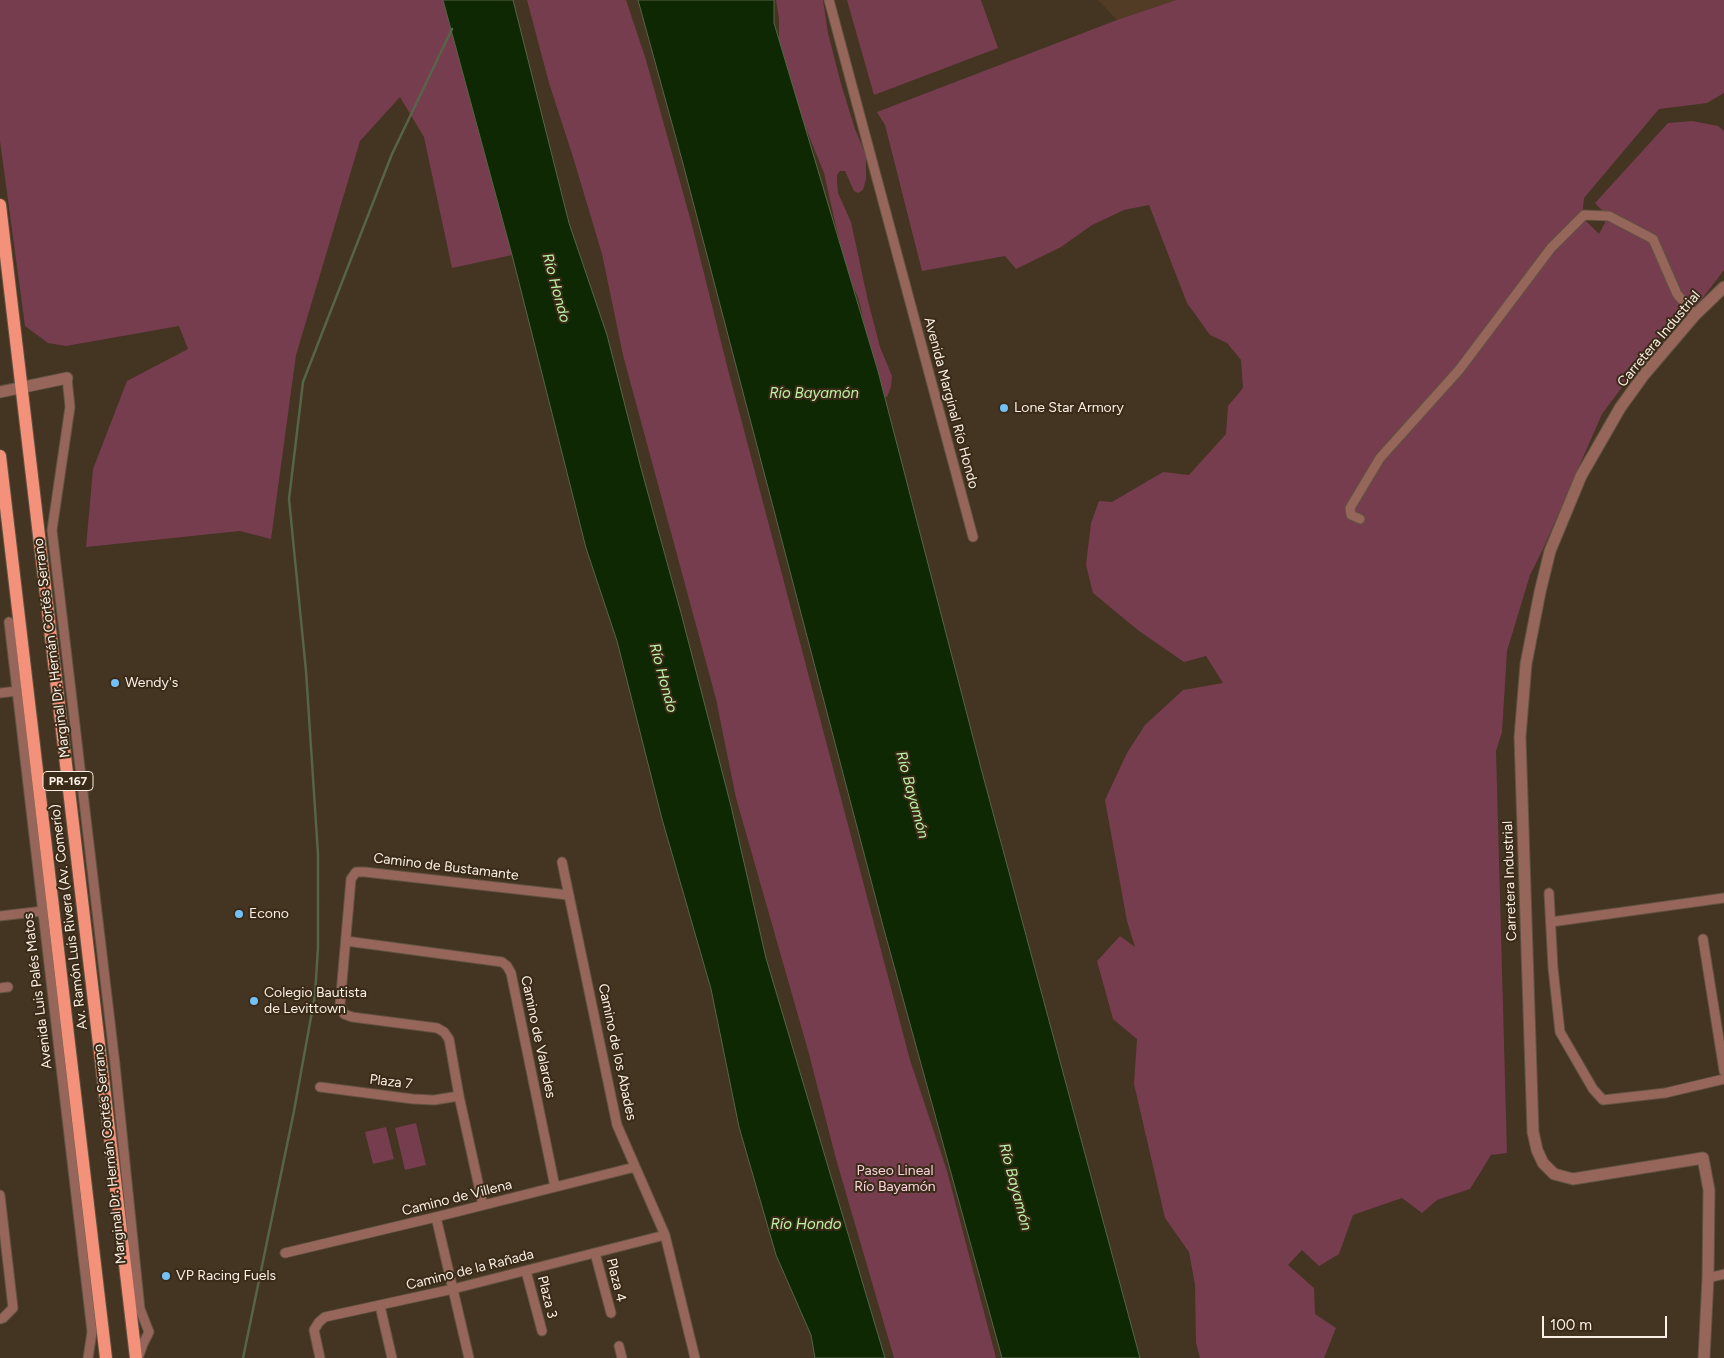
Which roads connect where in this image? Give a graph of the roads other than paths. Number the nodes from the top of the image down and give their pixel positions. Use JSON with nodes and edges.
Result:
{"nodes":[{"id":1,"x":829,"y":0,"type":"edge"},
{"id":2,"x":0,"y":205,"type":"edge"},
{"id":3,"x":1724,"y":287,"type":"edge"},
{"id":4,"x":1695,"y":315,"type":"junction"},
{"id":5,"x":67,"y":378,"type":"joint"},
{"id":6,"x":22,"y":387,"type":"junction"},
{"id":7,"x":0,"y":392,"type":"edge"},
{"id":8,"x":0,"y":456,"type":"edge"},
{"id":9,"x":1360,"y":519,"type":"dead end"},
{"id":10,"x":973,"y":537,"type":"dead end"},
{"id":11,"x":9,"y":622,"type":"dead end"},
{"id":12,"x":17,"y":691,"type":"junction"},
{"id":13,"x":0,"y":693,"type":"edge"},
{"id":14,"x":562,"y":862,"type":"dead end"},
{"id":15,"x":1549,"y":894,"type":"dead end"},
{"id":16,"x":568,"y":895,"type":"junction"},
{"id":17,"x":1724,"y":898,"type":"edge"},
{"id":18,"x":43,"y":911,"type":"junction"},
{"id":19,"x":0,"y":916,"type":"edge"},
{"id":20,"x":1551,"y":922,"type":"junction"},
{"id":21,"x":1703,"y":939,"type":"dead end"},
{"id":22,"x":346,"y":941,"type":"junction"},
{"id":23,"x":1724,"y":1071,"type":"edge"},
{"id":24,"x":1724,"y":1079,"type":"edge"},
{"id":25,"x":320,"y":1087,"type":"dead end"},
{"id":26,"x":459,"y":1096,"type":"junction"},
{"id":27,"x":634,"y":1167,"type":"junction"},
{"id":28,"x":555,"y":1187,"type":"junction"},
{"id":29,"x":0,"y":1195,"type":"edge"},
{"id":30,"x":483,"y":1205,"type":"junction"},
{"id":31,"x":436,"y":1217,"type":"junction"},
{"id":32,"x":665,"y":1235,"type":"junction"},
{"id":33,"x":285,"y":1253,"type":"dead end"},
{"id":34,"x":595,"y":1253,"type":"junction"},
{"id":35,"x":526,"y":1271,"type":"junction"},
{"id":36,"x":1724,"y":1274,"type":"edge"},
{"id":37,"x":1708,"y":1278,"type":"junction"},
{"id":38,"x":453,"y":1289,"type":"junction"},
{"id":39,"x":380,"y":1306,"type":"junction"},
{"id":40,"x":611,"y":1313,"type":"dead end"},
{"id":41,"x":0,"y":1319,"type":"edge"},
{"id":42,"x":542,"y":1331,"type":"dead end"},
{"id":43,"x":619,"y":1346,"type":"dead end"},
{"id":44,"x":88,"y":1358,"type":"edge"},
{"id":45,"x":106,"y":1358,"type":"edge"},
{"id":46,"x":137,"y":1358,"type":"edge"},
{"id":47,"x":320,"y":1358,"type":"edge"},
{"id":48,"x":392,"y":1358,"type":"edge"},
{"id":49,"x":469,"y":1358,"type":"edge"},
{"id":50,"x":622,"y":1358,"type":"edge"},
{"id":51,"x":695,"y":1358,"type":"edge"},
{"id":52,"x":1704,"y":1358,"type":"edge"}],
"edges":[{"from":1,"to":10,"type":"street","name":"Avenida Marginal Río Hondo"},
{"from":2,"to":6,"type":"main road","name":"Av. Ramón Luis Rivera (Av. Comerío)","number":"PR-167"},
{"from":3,"to":4,"type":"street","name":"Carretera Industrial"},
{"from":4,"to":9,"type":"street"},
{"from":4,"to":37,"type":"street","name":"Carretera Industrial"},
{"from":5,"to":6,"type":"street"},
{"from":5,"to":46,"type":"street","name":"Marginal Dr. Hernán Cortés Serrano"},
{"from":6,"to":7,"type":"street"},
{"from":6,"to":46,"type":"main road","name":"Av. Ramón Luis Rivera (Av. Comerío)","number":"PR-167"},
{"from":8,"to":45,"type":"main road","name":"Av. Ramón Luis Rivera (Av. Comerío)","number":"PR-167"},
{"from":11,"to":12,"type":"street","name":"Avenida Luis Palés Matos"},
{"from":12,"to":13,"type":"street"},
{"from":12,"to":18,"type":"street","name":"Avenida Luis Palés Matos"},
{"from":14,"to":16,"type":"street","name":"Camino de los Abades"},
{"from":15,"to":20,"type":"street"},
{"from":16,"to":22,"type":"street","name":"Camino de Bustamante"},
{"from":16,"to":27,"type":"street","name":"Camino de los Abades"},
{"from":17,"to":20,"type":"street"},
{"from":18,"to":19,"type":"street"},
{"from":18,"to":44,"type":"street","name":"Avenida Luis Palés Matos"},
{"from":20,"to":24,"type":"street"},
{"from":21,"to":23,"type":"street"},
{"from":22,"to":26,"type":"street","name":"Camino de Bustamante"},
{"from":22,"to":28,"type":"street","name":"Camino de Valardes"},
{"from":25,"to":26,"type":"street","name":"Plaza 7"},
{"from":26,"to":30,"type":"street","name":"Camino de Bustamante"},
{"from":27,"to":28,"type":"street","name":"Camino de Villena"},
{"from":27,"to":32,"type":"street","name":"Camino de los Abades"},
{"from":28,"to":30,"type":"street","name":"Camino de Villena"},
{"from":29,"to":41,"type":"street"},
{"from":30,"to":31,"type":"street","name":"Camino de Villena"},
{"from":31,"to":33,"type":"street","name":"Camino de Villena"},
{"from":31,"to":38,"type":"street"},
{"from":32,"to":34,"type":"street","name":"Camino de la Rañada"},
{"from":32,"to":51,"type":"street","name":"Camino de los Abades"},
{"from":34,"to":35,"type":"street","name":"Camino de la Rañada"},
{"from":34,"to":40,"type":"street","name":"Plaza 4"},
{"from":35,"to":38,"type":"street","name":"Camino de la Rañada"},
{"from":35,"to":42,"type":"street","name":"Plaza 3"},
{"from":36,"to":37,"type":"street"},
{"from":37,"to":52,"type":"street","name":"Carretera Industrial"},
{"from":38,"to":39,"type":"street","name":"Camino de la Rañada"},
{"from":38,"to":49,"type":"street"},
{"from":39,"to":47,"type":"street","name":"Camino de la Rañada"},
{"from":39,"to":48,"type":"street"},
{"from":43,"to":50,"type":"street"}]}
